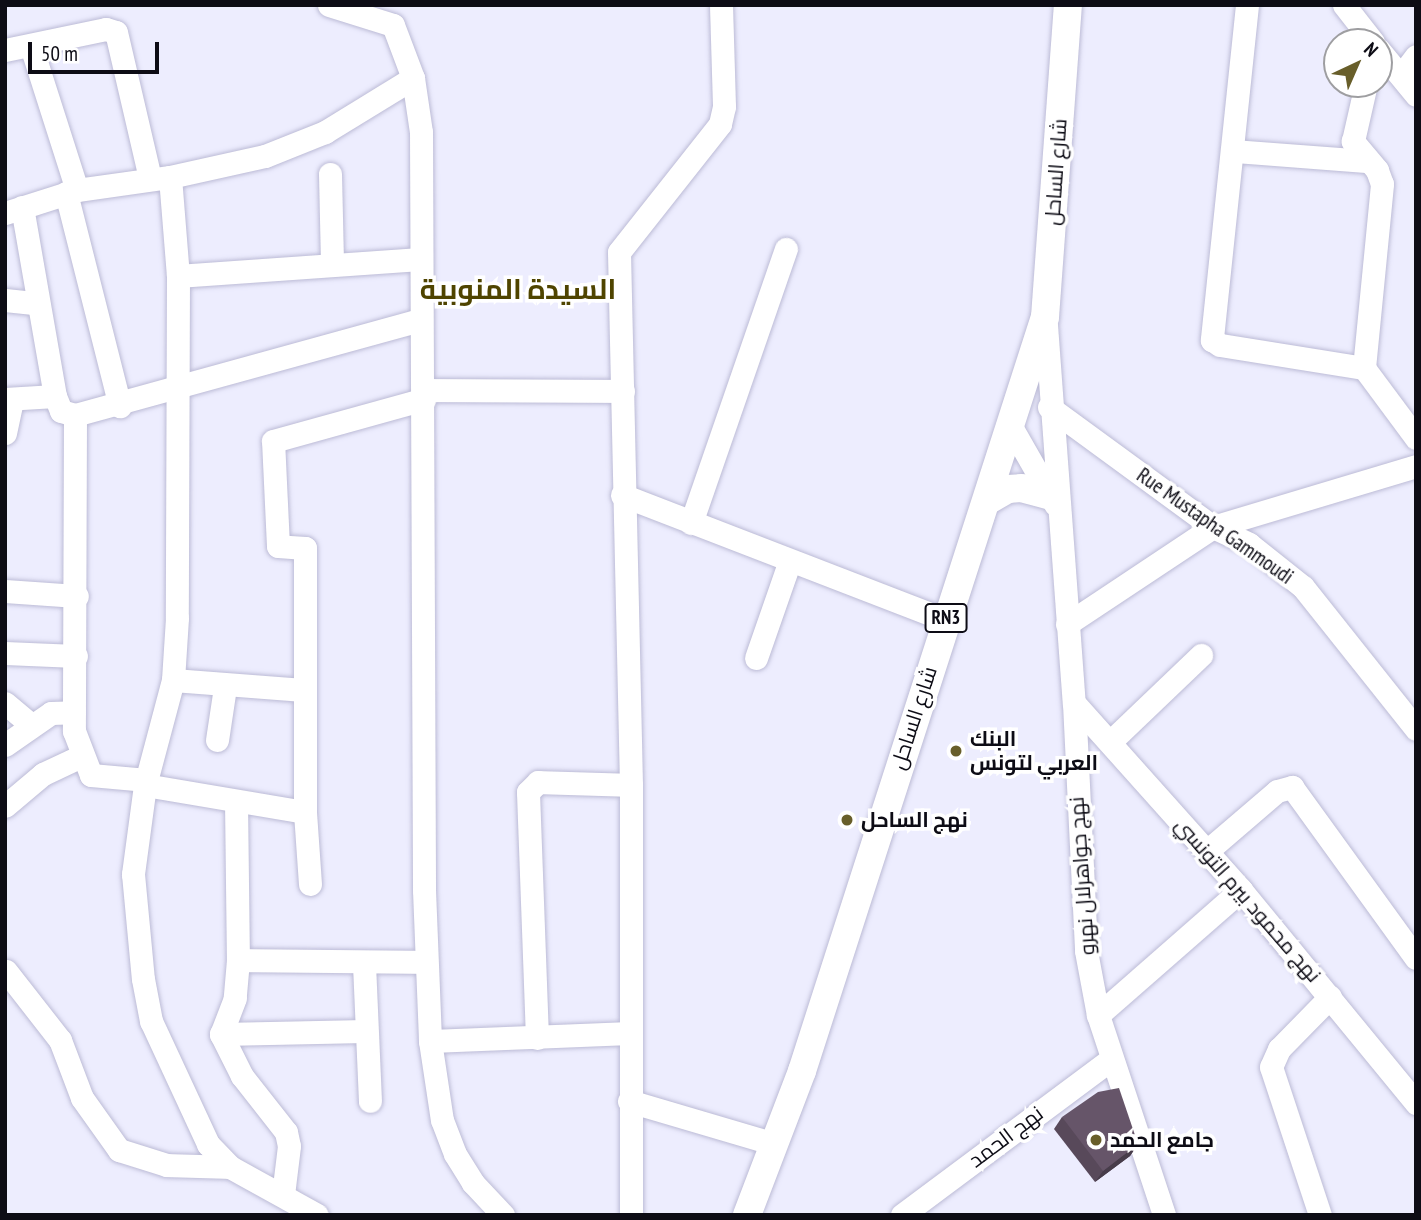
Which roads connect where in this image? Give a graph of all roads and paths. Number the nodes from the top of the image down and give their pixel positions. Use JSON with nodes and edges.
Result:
{"nodes":[{"id":1,"x":329,"y":5,"type":"edge"},
{"id":2,"x":721,"y":5,"type":"edge"},
{"id":3,"x":1068,"y":5,"type":"edge"},
{"id":4,"x":1247,"y":5,"type":"edge"},
{"id":5,"x":1344,"y":5,"type":"edge"},
{"id":6,"x":1362,"y":28,"type":"edge"},
{"id":7,"x":31,"y":46,"type":"junction"},
{"id":8,"x":5,"y":50,"type":"edge"},
{"id":9,"x":1416,"y":56,"type":"edge"},
{"id":10,"x":1393,"y":67,"type":"edge"},
{"id":11,"x":1401,"y":76,"type":"junction"},
{"id":12,"x":413,"y":78,"type":"junction"},
{"id":13,"x":1416,"y":95,"type":"edge"},
{"id":14,"x":1362,"y":98,"type":"edge"},
{"id":15,"x":1234,"y":151,"type":"junction"},
{"id":16,"x":1368,"y":161,"type":"junction"},
{"id":17,"x":330,"y":174,"type":"dead end"},
{"id":18,"x":160,"y":177,"type":"junction"},
{"id":19,"x":72,"y":192,"type":"junction"},
{"id":20,"x":11,"y":206,"type":"edge"},
{"id":21,"x":786,"y":248,"type":"dead end"},
{"id":22,"x":419,"y":259,"type":"junction"},
{"id":23,"x":332,"y":264,"type":"junction"},
{"id":24,"x":178,"y":276,"type":"junction"},
{"id":25,"x":5,"y":300,"type":"edge"},
{"id":26,"x":36,"y":303,"type":"junction"},
{"id":27,"x":1045,"y":317,"type":"junction"},
{"id":28,"x":421,"y":320,"type":"junction"},
{"id":29,"x":1364,"y":368,"type":"junction"},
{"id":30,"x":179,"y":385,"type":"junction"},
{"id":31,"x":623,"y":391,"type":"junction"},
{"id":32,"x":424,"y":394,"type":"junction"},
{"id":33,"x":55,"y":396,"type":"junction"},
{"id":34,"x":9,"y":400,"type":"edge"},
{"id":35,"x":120,"y":406,"type":"junction"},
{"id":36,"x":1049,"y":407,"type":"junction"},
{"id":37,"x":75,"y":415,"type":"junction"},
{"id":38,"x":1010,"y":425,"type":"junction"},
{"id":39,"x":5,"y":433,"type":"edge"},
{"id":40,"x":1416,"y":439,"type":"edge"},
{"id":41,"x":1416,"y":466,"type":"edge"},
{"id":42,"x":622,"y":495,"type":"junction"},
{"id":43,"x":989,"y":500,"type":"junction"},
{"id":44,"x":1054,"y":503,"type":"junction"},
{"id":45,"x":691,"y":523,"type":"junction"},
{"id":46,"x":1213,"y":527,"type":"junction"},
{"id":47,"x":789,"y":563,"type":"junction"},
{"id":48,"x":5,"y":591,"type":"edge"},
{"id":49,"x":77,"y":596,"type":"junction"},
{"id":50,"x":946,"y":620,"type":"junction"},
{"id":51,"x":1067,"y":624,"type":"junction"},
{"id":52,"x":5,"y":653,"type":"edge"},
{"id":53,"x":1201,"y":655,"type":"dead end"},
{"id":54,"x":76,"y":656,"type":"junction"},
{"id":55,"x":756,"y":658,"type":"dead end"},
{"id":56,"x":173,"y":680,"type":"junction"},
{"id":57,"x":225,"y":687,"type":"junction"},
{"id":58,"x":303,"y":690,"type":"junction"},
{"id":59,"x":5,"y":703,"type":"edge"},
{"id":60,"x":1074,"y":703,"type":"junction"},
{"id":61,"x":74,"y":712,"type":"junction"},
{"id":62,"x":32,"y":726,"type":"junction"},
{"id":63,"x":1416,"y":729,"type":"edge"},
{"id":64,"x":217,"y":740,"type":"dead end"},
{"id":65,"x":1110,"y":742,"type":"junction"},
{"id":66,"x":5,"y":745,"type":"edge"},
{"id":67,"x":81,"y":756,"type":"junction"},
{"id":68,"x":146,"y":783,"type":"junction"},
{"id":69,"x":631,"y":785,"type":"junction"},
{"id":70,"x":236,"y":801,"type":"junction"},
{"id":71,"x":5,"y":806,"type":"edge"},
{"id":72,"x":305,"y":812,"type":"junction"},
{"id":73,"x":1207,"y":851,"type":"junction"},
{"id":74,"x":310,"y":884,"type":"dead end"},
{"id":75,"x":1241,"y":890,"type":"junction"},
{"id":76,"x":1416,"y":958,"type":"edge"},
{"id":77,"x":238,"y":960,"type":"junction"},
{"id":78,"x":425,"y":962,"type":"junction"},
{"id":79,"x":364,"y":964,"type":"junction"},
{"id":80,"x":6,"y":971,"type":"edge"},
{"id":81,"x":5,"y":983,"type":"edge"},
{"id":82,"x":1330,"y":997,"type":"junction"},
{"id":83,"x":1098,"y":1015,"type":"junction"},
{"id":84,"x":366,"y":1031,"type":"junction"},
{"id":85,"x":631,"y":1033,"type":"junction"},
{"id":86,"x":222,"y":1034,"type":"junction"},
{"id":87,"x":537,"y":1038,"type":"junction"},
{"id":88,"x":430,"y":1041,"type":"junction"},
{"id":89,"x":1111,"y":1059,"type":"junction"},
{"id":90,"x":1412,"y":1089,"type":"edge"},
{"id":91,"x":370,"y":1101,"type":"dead end"},
{"id":92,"x":629,"y":1101,"type":"junction"},
{"id":93,"x":775,"y":1144,"type":"junction"},
{"id":94,"x":230,"y":1167,"type":"junction"},
{"id":95,"x":283,"y":1195,"type":"junction"},
{"id":96,"x":317,"y":1215,"type":"edge"},
{"id":97,"x":503,"y":1215,"type":"edge"},
{"id":98,"x":631,"y":1215,"type":"edge"},
{"id":99,"x":747,"y":1215,"type":"edge"},
{"id":100,"x":902,"y":1215,"type":"edge"},
{"id":101,"x":1164,"y":1215,"type":"edge"},
{"id":102,"x":1320,"y":1215,"type":"edge"}],
"edges":[{"from":1,"to":12,"type":"street"},
{"from":2,"to":31,"type":"street"},
{"from":3,"to":27,"type":"main road","name":"شارع الساحل","number":"RN3"},
{"from":4,"to":15,"type":"street"},
{"from":5,"to":6,"type":"street"},
{"from":7,"to":8,"type":"street"},
{"from":7,"to":18,"type":"street"},
{"from":7,"to":19,"type":"street"},
{"from":9,"to":11,"type":"street"},
{"from":10,"to":11,"type":"street"},
{"from":11,"to":13,"type":"street"},
{"from":12,"to":18,"type":"street"},
{"from":12,"to":22,"type":"street"},
{"from":14,"to":16,"type":"street"},
{"from":15,"to":16,"type":"street"},
{"from":15,"to":29,"type":"street"},
{"from":16,"to":29,"type":"street"},
{"from":17,"to":23,"type":"street"},
{"from":18,"to":19,"type":"street"},
{"from":18,"to":24,"type":"street"},
{"from":19,"to":20,"type":"street"},
{"from":19,"to":35,"type":"street"},
{"from":20,"to":26,"type":"street"},
{"from":21,"to":45,"type":"street"},
{"from":22,"to":23,"type":"street"},
{"from":22,"to":28,"type":"street"},
{"from":23,"to":24,"type":"street"},
{"from":24,"to":30,"type":"street"},
{"from":25,"to":26,"type":"street"},
{"from":26,"to":33,"type":"street"},
{"from":27,"to":36,"type":"street","name":"نهج جواهرلال نهرو"},
{"from":27,"to":38,"type":"main road","name":"شارع الساحل","number":"RN3"},
{"from":28,"to":30,"type":"street"},
{"from":28,"to":32,"type":"street"},
{"from":29,"to":40,"type":"street"},
{"from":30,"to":35,"type":"street"},
{"from":30,"to":56,"type":"street"},
{"from":31,"to":32,"type":"street"},
{"from":31,"to":42,"type":"street"},
{"from":32,"to":58,"type":"street"},
{"from":32,"to":78,"type":"street"},
{"from":33,"to":34,"type":"street"},
{"from":33,"to":37,"type":"street"},
{"from":34,"to":39,"type":"street"},
{"from":35,"to":37,"type":"street"},
{"from":36,"to":44,"type":"street","name":"نهج جواهرلال نهرو"},
{"from":36,"to":46,"type":"street","name":"Rue Mustapha Gammoudi"},
{"from":37,"to":49,"type":"street"},
{"from":38,"to":43,"type":"main road","name":"شارع الساحل","number":"RN3"},
{"from":38,"to":44,"type":"street"},
{"from":41,"to":46,"type":"street"},
{"from":42,"to":45,"type":"street"},
{"from":42,"to":69,"type":"street"},
{"from":43,"to":44,"type":"main road"},
{"from":43,"to":50,"type":"main road","name":"شارع الساحل","number":"RN3"},
{"from":44,"to":51,"type":"street","name":"نهج جواهرلال نهرو"},
{"from":45,"to":47,"type":"street"},
{"from":46,"to":51,"type":"street"},
{"from":46,"to":63,"type":"street","name":"Rue Mustapha Gammoudi"},
{"from":47,"to":50,"type":"street"},
{"from":47,"to":55,"type":"street"},
{"from":48,"to":49,"type":"street"},
{"from":49,"to":54,"type":"street"},
{"from":50,"to":93,"type":"main road","name":"شارع الساحل","number":"RN3"},
{"from":51,"to":60,"type":"street","name":"نهج جواهرلال نهرو"},
{"from":52,"to":54,"type":"street"},
{"from":53,"to":65,"type":"street"},
{"from":54,"to":61,"type":"street"},
{"from":56,"to":57,"type":"street"},
{"from":56,"to":68,"type":"street"},
{"from":57,"to":58,"type":"street"},
{"from":57,"to":64,"type":"street"},
{"from":58,"to":72,"type":"street"},
{"from":59,"to":62,"type":"street"},
{"from":60,"to":65,"type":"street","name":"نهج محمود بيرم التونسي"},
{"from":60,"to":83,"type":"street","name":"نهج جواهرلال نهرو"},
{"from":61,"to":62,"type":"street"},
{"from":61,"to":67,"type":"street"},
{"from":62,"to":66,"type":"street"},
{"from":65,"to":73,"type":"street","name":"نهج محمود بيرم التونسي"},
{"from":67,"to":68,"type":"street"},
{"from":67,"to":71,"type":"street"},
{"from":68,"to":70,"type":"street"},
{"from":68,"to":94,"type":"street"},
{"from":69,"to":85,"type":"street"},
{"from":69,"to":87,"type":"street"},
{"from":70,"to":72,"type":"street"},
{"from":70,"to":77,"type":"street"},
{"from":72,"to":74,"type":"street"},
{"from":73,"to":75,"type":"street","name":"نهج محمود بيرم التونسي"},
{"from":73,"to":76,"type":"street"},
{"from":75,"to":82,"type":"street","name":"نهج محمود بيرم التونسي"},
{"from":75,"to":83,"type":"street"},
{"from":77,"to":79,"type":"street"},
{"from":77,"to":86,"type":"street"},
{"from":78,"to":79,"type":"street"},
{"from":78,"to":88,"type":"street"},
{"from":79,"to":84,"type":"street"},
{"from":80,"to":81,"type":"street"},
{"from":80,"to":94,"type":"street"},
{"from":82,"to":90,"type":"street","name":"نهج محمود بيرم التونسي"},
{"from":82,"to":102,"type":"street"},
{"from":83,"to":89,"type":"street","name":"نهج جواهرلال نهرو"},
{"from":84,"to":86,"type":"street"},
{"from":84,"to":91,"type":"street"},
{"from":85,"to":87,"type":"street"},
{"from":85,"to":92,"type":"street"},
{"from":86,"to":95,"type":"street"},
{"from":87,"to":88,"type":"street"},
{"from":88,"to":97,"type":"street"},
{"from":89,"to":100,"type":"street","name":"نهج الحمد"},
{"from":89,"to":101,"type":"street","name":"نهج جواهرلال نهرو"},
{"from":92,"to":93,"type":"street"},
{"from":92,"to":98,"type":"street"},
{"from":93,"to":99,"type":"main road","name":"شارع الساحل","number":"RN3"},
{"from":94,"to":95,"type":"street"},
{"from":95,"to":96,"type":"street"}]}
